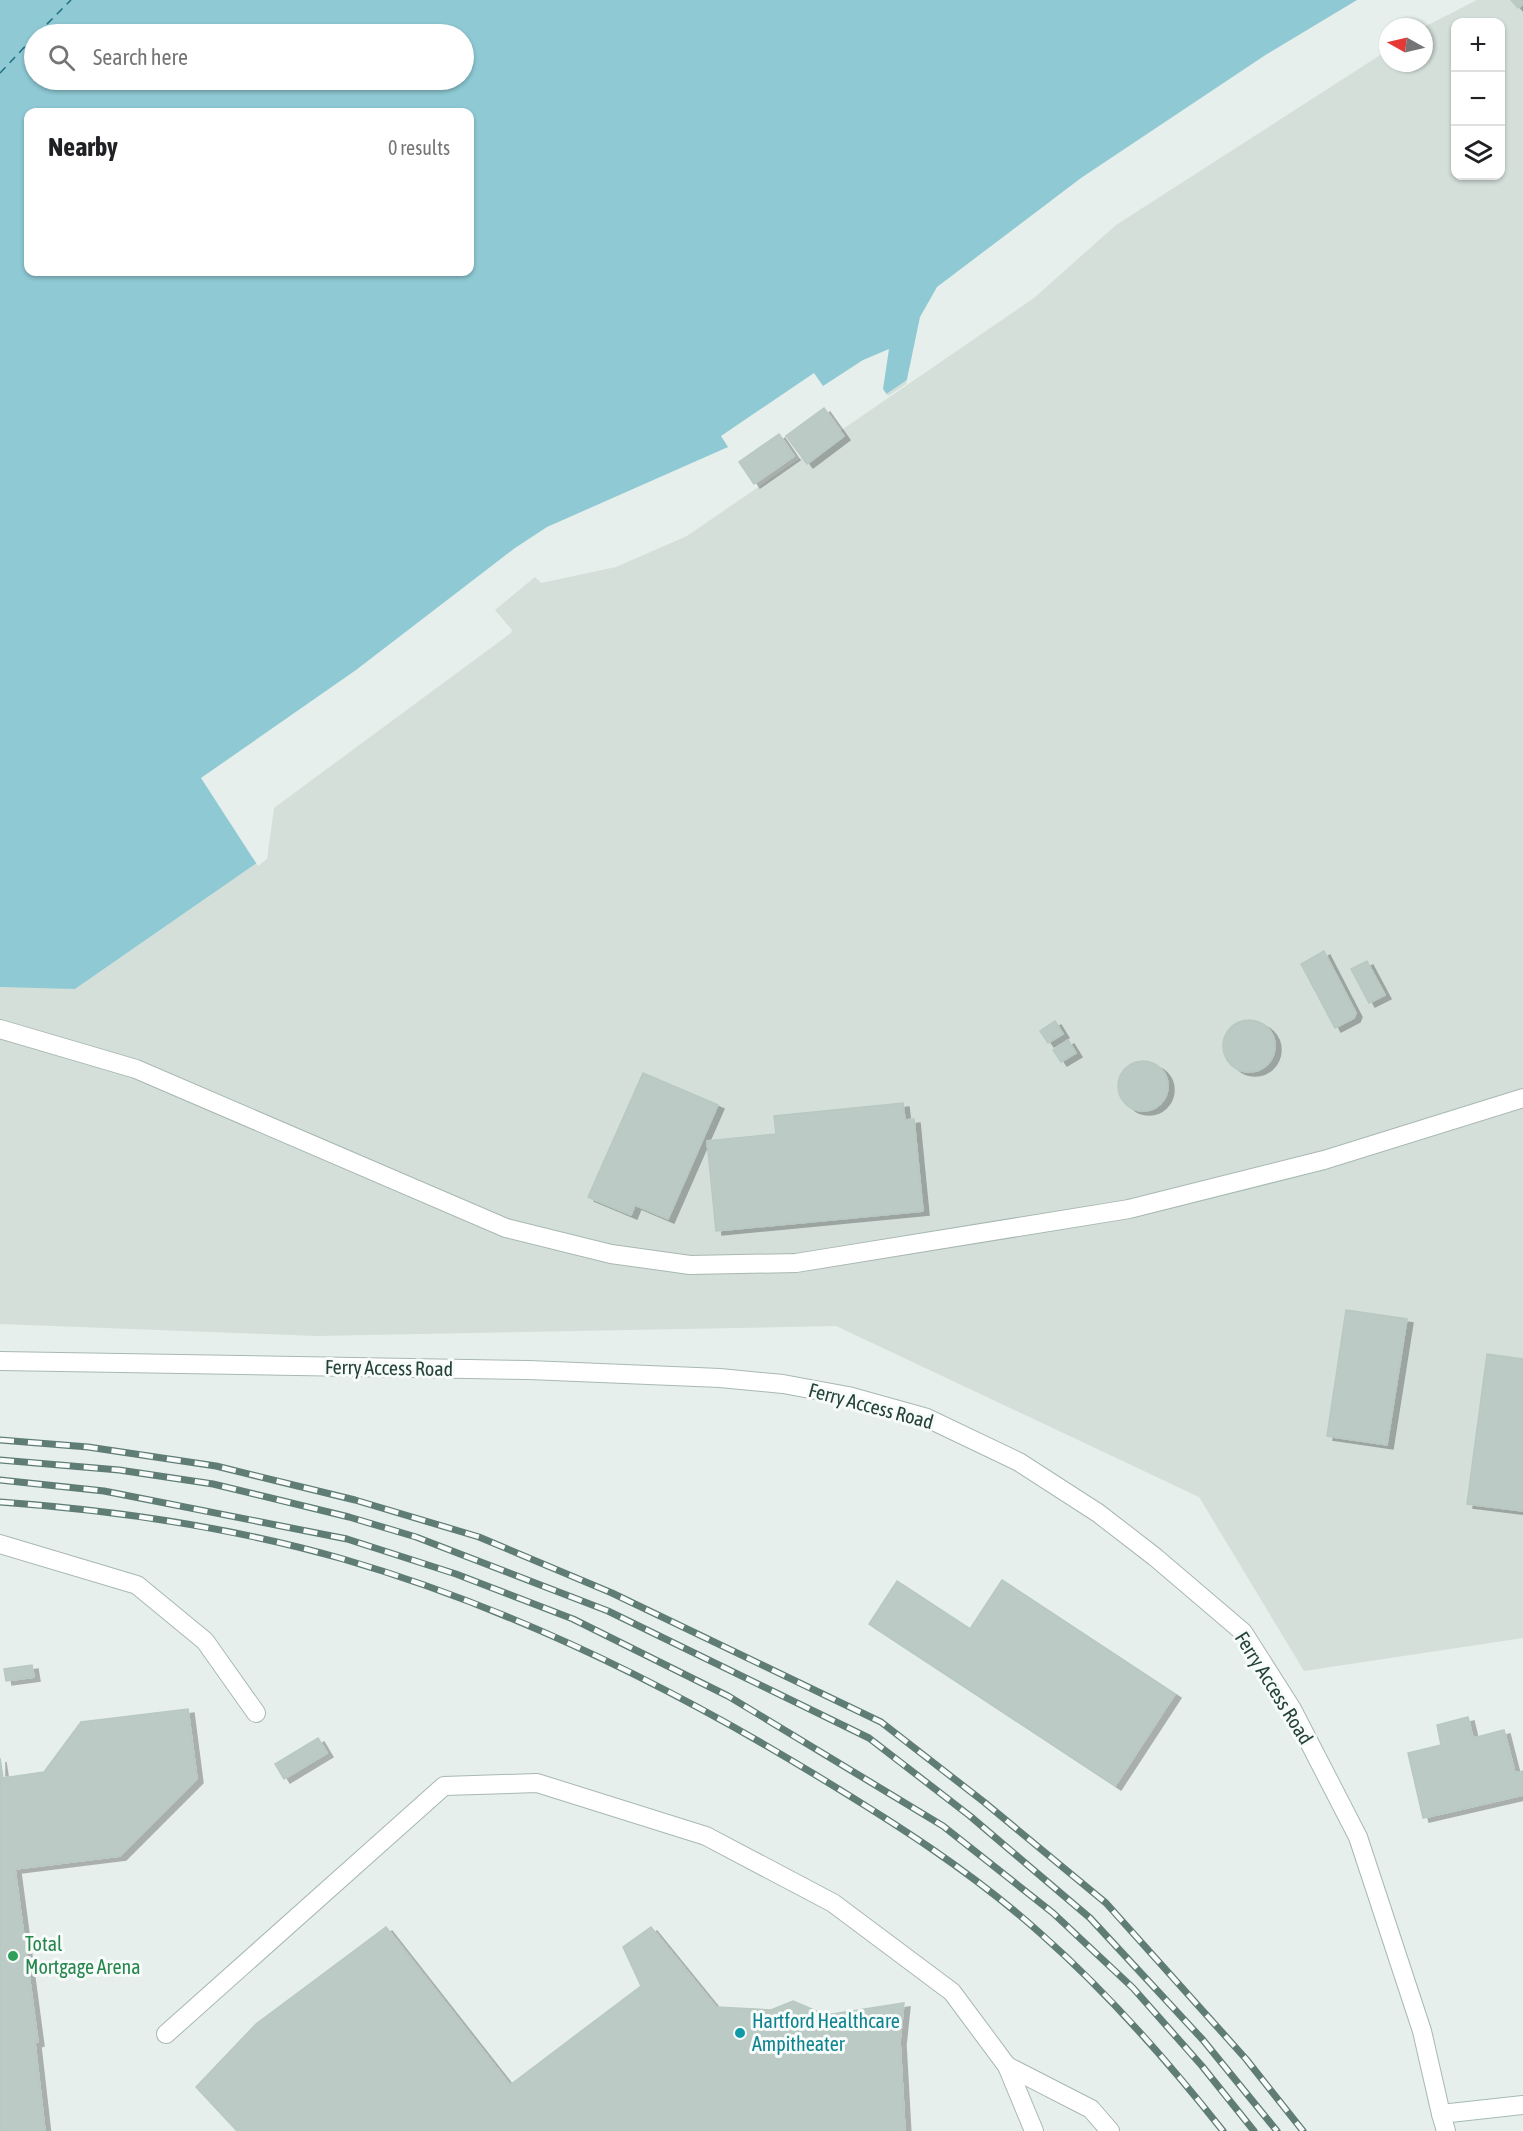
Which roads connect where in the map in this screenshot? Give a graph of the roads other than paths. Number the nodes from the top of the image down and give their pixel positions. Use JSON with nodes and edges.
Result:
{"nodes":[{"id":1,"x":0,"y":1029,"type":"edge"},
{"id":2,"x":1523,"y":1098,"type":"edge"},
{"id":3,"x":0,"y":1361,"type":"edge"},
{"id":4,"x":0,"y":1544,"type":"edge"},
{"id":5,"x":256,"y":1713,"type":"dead end"},
{"id":6,"x":165,"y":2034,"type":"dead end"},
{"id":7,"x":1007,"y":2066,"type":"junction"},
{"id":8,"x":1523,"y":2105,"type":"edge"},
{"id":9,"x":1443,"y":2122,"type":"edge"},
{"id":10,"x":1034,"y":2131,"type":"edge"},
{"id":11,"x":1110,"y":2131,"type":"edge"}],
"edges":[{"from":1,"to":2,"type":"street"},
{"from":3,"to":9,"type":"street","name":"Ferry Access Road"},
{"from":4,"to":5,"type":"street"},
{"from":6,"to":7,"type":"street"},
{"from":7,"to":10,"type":"street"},
{"from":7,"to":11,"type":"street"},
{"from":8,"to":9,"type":"street"}]}
